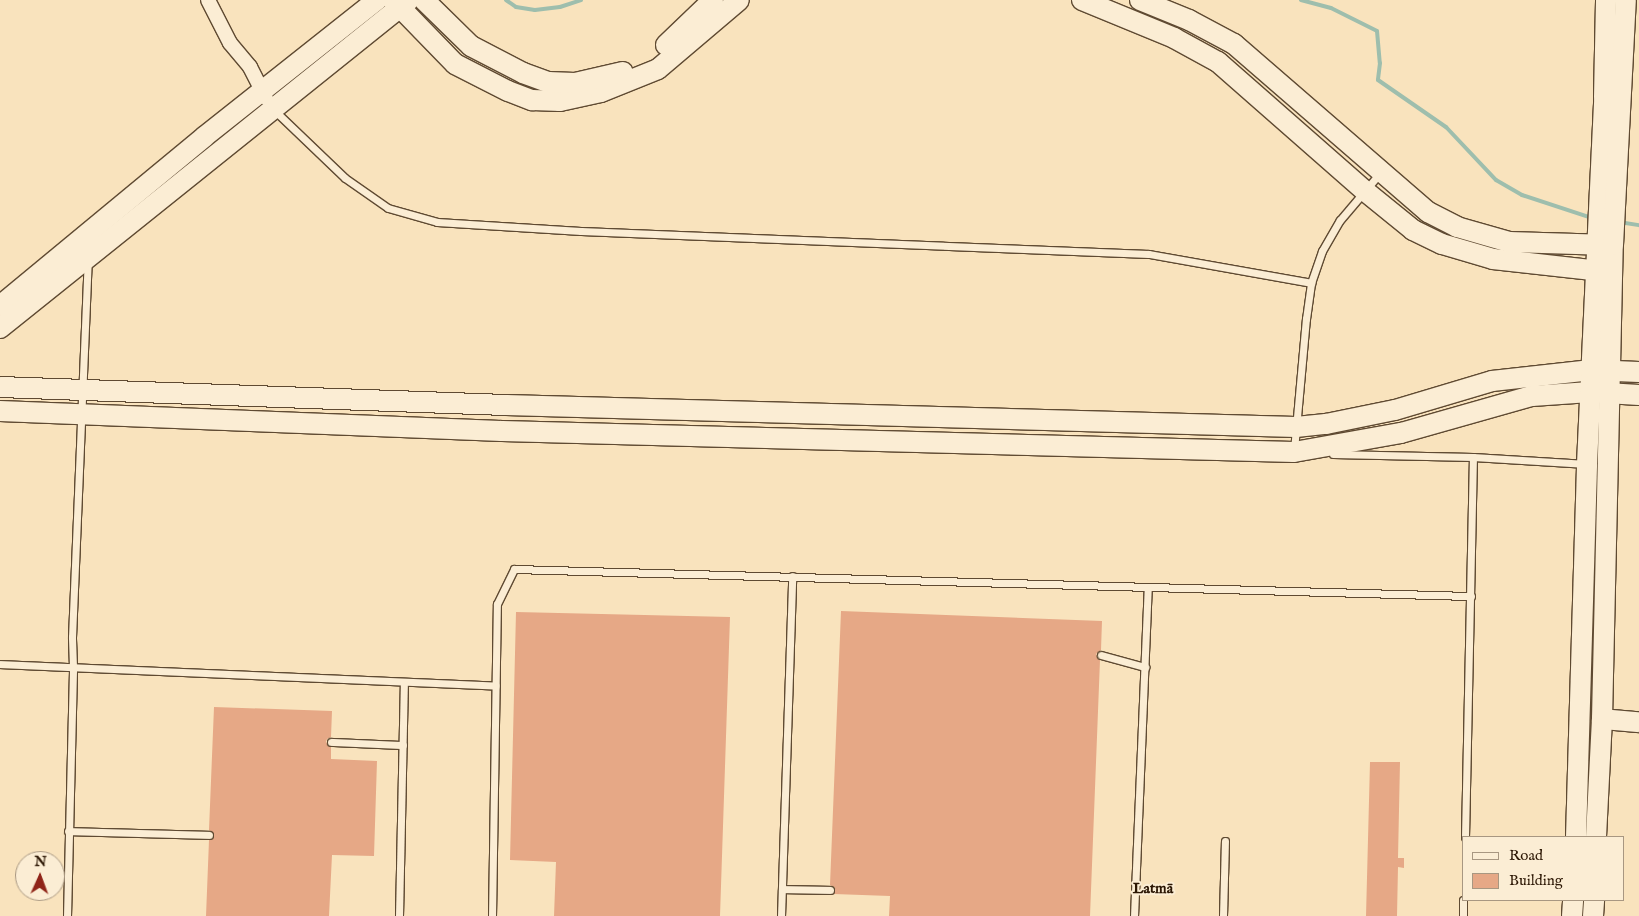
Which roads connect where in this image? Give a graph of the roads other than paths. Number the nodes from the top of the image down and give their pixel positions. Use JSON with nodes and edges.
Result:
{"nodes":[{"id":1,"x":208,"y":0,"type":"edge"},
{"id":2,"x":377,"y":0,"type":"edge"},
{"id":3,"x":424,"y":0,"type":"edge"},
{"id":4,"x":713,"y":0,"type":"edge"},
{"id":5,"x":739,"y":0,"type":"edge"},
{"id":6,"x":1082,"y":0,"type":"edge"},
{"id":7,"x":1140,"y":0,"type":"edge"},
{"id":8,"x":1606,"y":0,"type":"edge"},
{"id":9,"x":1626,"y":0,"type":"edge"},
{"id":10,"x":401,"y":2,"type":"edge"},
{"id":11,"x":262,"y":91,"type":"junction"},
{"id":12,"x":274,"y":110,"type":"junction"},
{"id":13,"x":1382,"y":171,"type":"junction"},
{"id":14,"x":1365,"y":191,"type":"junction"},
{"id":15,"x":1606,"y":228,"type":"junction"},
{"id":16,"x":88,"y":256,"type":"junction"},
{"id":17,"x":1604,"y":272,"type":"junction"},
{"id":18,"x":1311,"y":283,"type":"junction"},
{"id":19,"x":0,"y":306,"type":"edge"},
{"id":20,"x":0,"y":328,"type":"edge"},
{"id":21,"x":1591,"y":370,"type":"junction"},
{"id":22,"x":1639,"y":372,"type":"edge"},
{"id":23,"x":1610,"y":382,"type":"junction"},
{"id":24,"x":1639,"y":384,"type":"edge"},
{"id":25,"x":0,"y":388,"type":"edge"},
{"id":26,"x":82,"y":390,"type":"junction"},
{"id":27,"x":1590,"y":392,"type":"junction"},
{"id":28,"x":1639,"y":395,"type":"edge"},
{"id":29,"x":0,"y":411,"type":"edge"},
{"id":30,"x":81,"y":414,"type":"junction"},
{"id":31,"x":1296,"y":427,"type":"junction"},
{"id":32,"x":1294,"y":452,"type":"junction"},
{"id":33,"x":1473,"y":458,"type":"junction"},
{"id":34,"x":1587,"y":464,"type":"junction"},
{"id":35,"x":1607,"y":466,"type":"junction"},
{"id":36,"x":792,"y":576,"type":"junction"},
{"id":37,"x":1148,"y":587,"type":"junction"},
{"id":38,"x":1471,"y":596,"type":"junction"},
{"id":39,"x":1604,"y":596,"type":"junction"},
{"id":40,"x":1584,"y":597,"type":"junction"},
{"id":41,"x":1101,"y":655,"type":"dead end"},
{"id":42,"x":0,"y":664,"type":"edge"},
{"id":43,"x":73,"y":667,"type":"junction"},
{"id":44,"x":1145,"y":667,"type":"junction"},
{"id":45,"x":404,"y":683,"type":"junction"},
{"id":46,"x":496,"y":686,"type":"junction"},
{"id":47,"x":1602,"y":719,"type":"junction"},
{"id":48,"x":1639,"y":722,"type":"edge"},
{"id":49,"x":331,"y":742,"type":"dead end"},
{"id":50,"x":403,"y":746,"type":"junction"},
{"id":51,"x":68,"y":832,"type":"junction"},
{"id":52,"x":209,"y":835,"type":"dead end"},
{"id":53,"x":1465,"y":836,"type":"edge"},
{"id":54,"x":1576,"y":836,"type":"edge"},
{"id":55,"x":1596,"y":836,"type":"edge"},
{"id":56,"x":1226,"y":841,"type":"dead end"},
{"id":57,"x":782,"y":889,"type":"junction"},
{"id":58,"x":830,"y":890,"type":"dead end"},
{"id":59,"x":1463,"y":901,"type":"edge"},
{"id":60,"x":1573,"y":901,"type":"edge"},
{"id":61,"x":1594,"y":901,"type":"edge"},
{"id":62,"x":67,"y":916,"type":"edge"},
{"id":63,"x":399,"y":916,"type":"edge"},
{"id":64,"x":492,"y":916,"type":"edge"},
{"id":65,"x":781,"y":916,"type":"edge"},
{"id":66,"x":1134,"y":916,"type":"edge"},
{"id":67,"x":1223,"y":916,"type":"edge"},
{"id":68,"x":1463,"y":916,"type":"edge"},
{"id":69,"x":1572,"y":916,"type":"edge"},
{"id":70,"x":1593,"y":916,"type":"edge"}],
"edges":[{"from":1,"to":11,"type":"street"},
{"from":2,"to":11,"type":"street"},
{"from":3,"to":4,"type":"street"},
{"from":5,"to":10,"type":"street"},
{"from":6,"to":14,"type":"street"},
{"from":7,"to":13,"type":"street"},
{"from":8,"to":15,"type":"street"},
{"from":9,"to":15,"type":"street"},
{"from":10,"to":12,"type":"street"},
{"from":11,"to":12,"type":"street"},
{"from":11,"to":19,"type":"street"},
{"from":12,"to":16,"type":"street"},
{"from":12,"to":18,"type":"lane"},
{"from":13,"to":14,"type":"lane"},
{"from":13,"to":15,"type":"street"},
{"from":14,"to":17,"type":"street"},
{"from":14,"to":18,"type":"lane"},
{"from":15,"to":17,"type":"street"},
{"from":16,"to":20,"type":"street"},
{"from":16,"to":26,"type":"lane"},
{"from":17,"to":21,"type":"street"},
{"from":17,"to":23,"type":"street"},
{"from":18,"to":31,"type":"lane"},
{"from":21,"to":23,"type":"street"},
{"from":21,"to":27,"type":"street"},
{"from":21,"to":31,"type":"street"},
{"from":22,"to":23,"type":"street"},
{"from":23,"to":24,"type":"street"},
{"from":23,"to":27,"type":"street"},
{"from":23,"to":28,"type":"street"},
{"from":23,"to":35,"type":"street"},
{"from":25,"to":26,"type":"street"},
{"from":26,"to":30,"type":"lane"},
{"from":26,"to":31,"type":"street"},
{"from":27,"to":32,"type":"street"},
{"from":27,"to":34,"type":"street"},
{"from":29,"to":30,"type":"street"},
{"from":30,"to":32,"type":"street"},
{"from":30,"to":43,"type":"lane"},
{"from":31,"to":32,"type":"lane"},
{"from":32,"to":33,"type":"lane"},
{"from":33,"to":34,"type":"lane"},
{"from":33,"to":38,"type":"lane"},
{"from":34,"to":35,"type":"lane"},
{"from":34,"to":40,"type":"street"},
{"from":35,"to":39,"type":"street"},
{"from":36,"to":37,"type":"lane"},
{"from":36,"to":46,"type":"lane"},
{"from":36,"to":57,"type":"lane"},
{"from":37,"to":38,"type":"lane"},
{"from":37,"to":44,"type":"lane"},
{"from":38,"to":53,"type":"lane"},
{"from":39,"to":40,"type":"street"},
{"from":39,"to":47,"type":"street"},
{"from":40,"to":54,"type":"street"},
{"from":41,"to":44,"type":"lane"},
{"from":42,"to":43,"type":"lane"},
{"from":43,"to":45,"type":"lane"},
{"from":43,"to":51,"type":"lane"},
{"from":44,"to":66,"type":"lane"},
{"from":45,"to":46,"type":"lane"},
{"from":45,"to":50,"type":"lane"},
{"from":46,"to":64,"type":"lane"},
{"from":47,"to":48,"type":"street"},
{"from":47,"to":55,"type":"street"},
{"from":49,"to":50,"type":"lane"},
{"from":50,"to":63,"type":"lane"},
{"from":51,"to":52,"type":"lane"},
{"from":51,"to":62,"type":"lane"},
{"from":56,"to":67,"type":"lane"},
{"from":57,"to":58,"type":"lane"},
{"from":57,"to":65,"type":"lane"},
{"from":59,"to":68,"type":"lane"},
{"from":60,"to":69,"type":"street"},
{"from":61,"to":70,"type":"street"}]}
